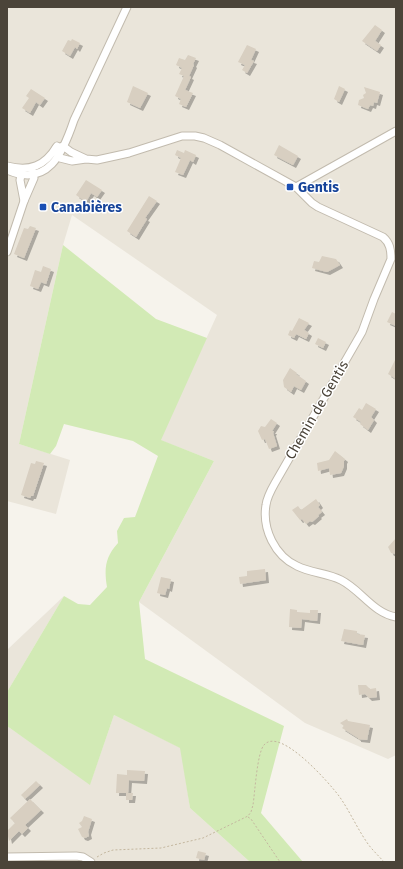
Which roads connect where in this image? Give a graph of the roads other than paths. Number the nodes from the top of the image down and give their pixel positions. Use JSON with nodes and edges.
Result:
{"nodes":[{"id":1,"x":127,"y":7,"type":"edge"},
{"id":2,"x":396,"y":131,"type":"edge"},
{"id":3,"x":59,"y":150,"type":"junction"},
{"id":4,"x":86,"y":159,"type":"junction"},
{"id":5,"x":7,"y":166,"type":"edge"},
{"id":6,"x":7,"y":170,"type":"edge"},
{"id":7,"x":27,"y":172,"type":"junction"},
{"id":8,"x":296,"y":187,"type":"junction"},
{"id":9,"x":24,"y":201,"type":"junction"},
{"id":10,"x":7,"y":252,"type":"edge"},
{"id":11,"x":396,"y":616,"type":"edge"},
{"id":12,"x":7,"y":857,"type":"edge"},
{"id":13,"x":91,"y":861,"type":"edge"}],
"edges":[{"from":1,"to":3,"type":"street"},
{"from":2,"to":8,"type":"street"},
{"from":3,"to":4,"type":"street","name":"Chemin de Gentis"},
{"from":3,"to":4,"type":"street","name":"Chemin de Gentis"},
{"from":3,"to":7,"type":"street"},
{"from":4,"to":8,"type":"street","name":"Chemin de Gentis"},
{"from":5,"to":7,"type":"street"},
{"from":6,"to":7,"type":"street"},
{"from":7,"to":9,"type":"street"},
{"from":7,"to":9,"type":"street"},
{"from":8,"to":11,"type":"street","name":"Chemin de Gentis"},
{"from":9,"to":10,"type":"street"},
{"from":12,"to":13,"type":"street"}]}
